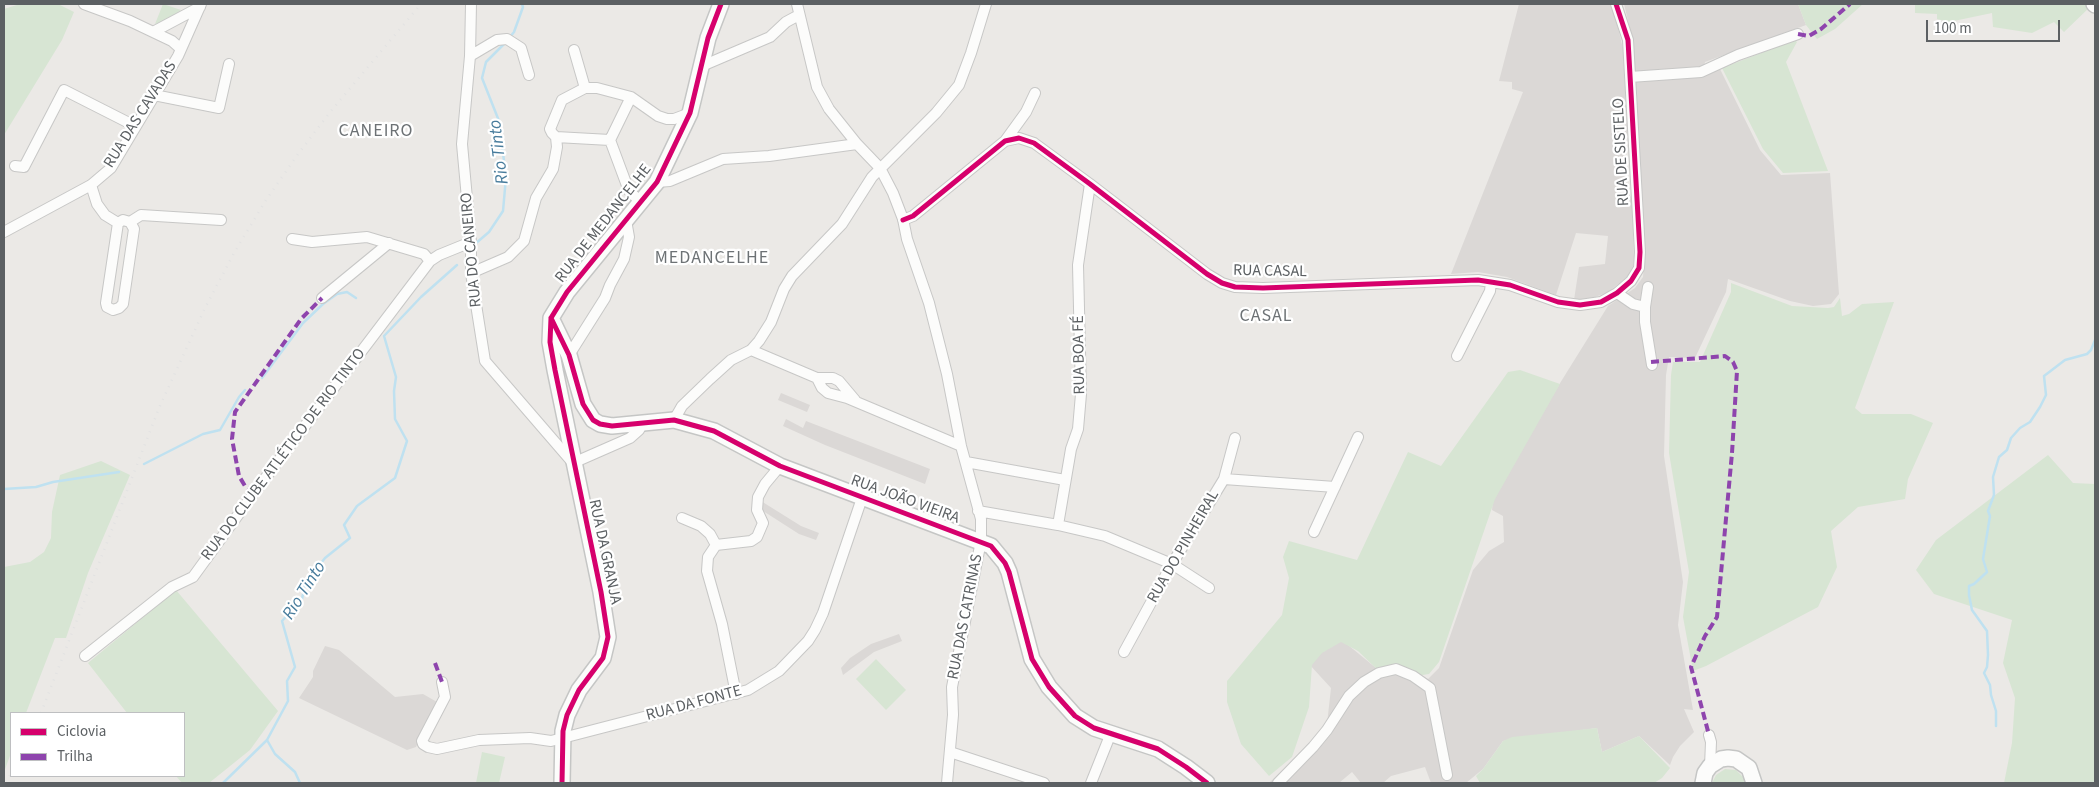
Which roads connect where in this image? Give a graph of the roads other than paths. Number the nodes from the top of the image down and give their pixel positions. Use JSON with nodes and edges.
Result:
{"nodes":[{"id":1,"x":84,"y":4,"type":"edge"},
{"id":2,"x":471,"y":4,"type":"edge"},
{"id":3,"x":721,"y":4,"type":"edge"},
{"id":4,"x":797,"y":4,"type":"edge"},
{"id":5,"x":986,"y":4,"type":"edge"},
{"id":6,"x":1616,"y":4,"type":"edge"},
{"id":7,"x":201,"y":5,"type":"edge"},
{"id":8,"x":799,"y":15,"type":"junction"},
{"id":9,"x":153,"y":32,"type":"junction"},
{"id":10,"x":1798,"y":34,"type":"dead end"},
{"id":11,"x":182,"y":48,"type":"junction"},
{"id":12,"x":574,"y":50,"type":"dead end"},
{"id":13,"x":470,"y":56,"type":"junction"},
{"id":14,"x":228,"y":64,"type":"dead end"},
{"id":15,"x":702,"y":66,"type":"junction"},
{"id":16,"x":529,"y":75,"type":"dead end"},
{"id":17,"x":1630,"y":77,"type":"junction"},
{"id":18,"x":585,"y":88,"type":"junction"},
{"id":19,"x":1035,"y":93,"type":"dead end"},
{"id":20,"x":154,"y":95,"type":"junction"},
{"id":21,"x":631,"y":96,"type":"junction"},
{"id":22,"x":690,"y":112,"type":"junction"},
{"id":23,"x":135,"y":126,"type":"junction"},
{"id":24,"x":556,"y":137,"type":"junction"},
{"id":25,"x":610,"y":140,"type":"junction"},
{"id":26,"x":1005,"y":141,"type":"junction"},
{"id":27,"x":857,"y":144,"type":"junction"},
{"id":28,"x":15,"y":166,"type":"dead end"},
{"id":29,"x":880,"y":168,"type":"junction"},
{"id":30,"x":657,"y":182,"type":"junction"},
{"id":31,"x":1090,"y":184,"type":"junction"},
{"id":32,"x":91,"y":185,"type":"junction"},
{"id":33,"x":641,"y":202,"type":"junction"},
{"id":34,"x":221,"y":220,"type":"dead end"},
{"id":35,"x":626,"y":220,"type":"junction"},
{"id":36,"x":903,"y":220,"type":"junction"},
{"id":37,"x":130,"y":222,"type":"junction"},
{"id":38,"x":118,"y":223,"type":"junction"},
{"id":39,"x":4,"y":232,"type":"edge"},
{"id":40,"x":292,"y":239,"type":"dead end"},
{"id":41,"x":471,"y":242,"type":"junction"},
{"id":42,"x":389,"y":243,"type":"junction"},
{"id":43,"x":430,"y":261,"type":"junction"},
{"id":44,"x":471,"y":273,"type":"junction"},
{"id":45,"x":1491,"y":282,"type":"junction"},
{"id":46,"x":1648,"y":287,"type":"dead end"},
{"id":47,"x":1617,"y":293,"type":"junction"},
{"id":48,"x":322,"y":298,"type":"dead end"},
{"id":49,"x":1645,"y":308,"type":"junction"},
{"id":50,"x":551,"y":318,"type":"junction"},
{"id":51,"x":751,"y":350,"type":"junction"},
{"id":52,"x":569,"y":355,"type":"junction"},
{"id":53,"x":1457,"y":356,"type":"dead end"},
{"id":54,"x":1652,"y":365,"type":"dead end"},
{"id":55,"x":817,"y":378,"type":"junction"},
{"id":56,"x":858,"y":403,"type":"junction"},
{"id":57,"x":674,"y":420,"type":"junction"},
{"id":58,"x":642,"y":424,"type":"junction"},
{"id":59,"x":1358,"y":437,"type":"dead end"},
{"id":60,"x":1235,"y":438,"type":"dead end"},
{"id":61,"x":961,"y":446,"type":"junction"},
{"id":62,"x":966,"y":462,"type":"junction"},
{"id":63,"x":573,"y":463,"type":"junction"},
{"id":64,"x":780,"y":466,"type":"junction"},
{"id":65,"x":1224,"y":479,"type":"junction"},
{"id":66,"x":1065,"y":480,"type":"junction"},
{"id":67,"x":1335,"y":487,"type":"junction"},
{"id":68,"x":862,"y":498,"type":"junction"},
{"id":69,"x":978,"y":511,"type":"junction"},
{"id":70,"x":682,"y":518,"type":"dead end"},
{"id":71,"x":1058,"y":524,"type":"junction"},
{"id":72,"x":1314,"y":532,"type":"dead end"},
{"id":73,"x":981,"y":541,"type":"junction"},
{"id":74,"x":716,"y":544,"type":"junction"},
{"id":75,"x":1172,"y":564,"type":"junction"},
{"id":76,"x":1209,"y":588,"type":"dead end"},
{"id":77,"x":1124,"y":652,"type":"dead end"},
{"id":78,"x":85,"y":656,"type":"dead end"},
{"id":79,"x":442,"y":682,"type":"dead end"},
{"id":80,"x":736,"y":694,"type":"junction"},
{"id":81,"x":1111,"y":733,"type":"junction"},
{"id":82,"x":562,"y":738,"type":"junction"},
{"id":83,"x":950,"y":752,"type":"junction"},
{"id":84,"x":1728,"y":758,"type":"junction"},
{"id":85,"x":1710,"y":766,"type":"junction"},
{"id":86,"x":1446,"y":775,"type":"dead end"},
{"id":87,"x":562,"y":783,"type":"edge"},
{"id":88,"x":947,"y":783,"type":"edge"},
{"id":89,"x":1044,"y":783,"type":"edge"},
{"id":90,"x":1091,"y":783,"type":"edge"},
{"id":91,"x":1207,"y":783,"type":"edge"},
{"id":92,"x":1278,"y":783,"type":"edge"},
{"id":93,"x":1703,"y":783,"type":"edge"},
{"id":94,"x":1754,"y":783,"type":"edge"}],
"edges":[{"from":1,"to":9,"type":"street"},
{"from":2,"to":13,"type":"street","name":"RUA DO CANEIRO"},
{"from":3,"to":15,"type":"street","name":"RUA DE MEDANCELHE"},
{"from":4,"to":8,"type":"street","name":"RUA DAS CATRINAS"},
{"from":5,"to":29,"type":"street"},
{"from":6,"to":17,"type":"street","name":"RUA DE SISTELO"},
{"from":7,"to":9,"type":"street"},
{"from":7,"to":11,"type":"street","name":"RUA DAS CAVADAS"},
{"from":8,"to":15,"type":"street"},
{"from":8,"to":27,"type":"street","name":"RUA DAS CATRINAS"},
{"from":9,"to":11,"type":"street"},
{"from":10,"to":17,"type":"street"},
{"from":11,"to":20,"type":"street","name":"RUA DAS CAVADAS"},
{"from":12,"to":18,"type":"street"},
{"from":13,"to":16,"type":"street"},
{"from":13,"to":41,"type":"street","name":"RUA DO CANEIRO"},
{"from":14,"to":20,"type":"street"},
{"from":15,"to":22,"type":"street","name":"RUA DE MEDANCELHE"},
{"from":17,"to":47,"type":"street","name":"RUA DE SISTELO"},
{"from":18,"to":21,"type":"street"},
{"from":18,"to":24,"type":"street"},
{"from":19,"to":26,"type":"street"},
{"from":20,"to":23,"type":"street","name":"RUA DAS CAVADAS"},
{"from":21,"to":22,"type":"street"},
{"from":21,"to":25,"type":"street"},
{"from":22,"to":30,"type":"street","name":"RUA DE MEDANCELHE"},
{"from":23,"to":28,"type":"street"},
{"from":23,"to":32,"type":"street","name":"RUA DAS CAVADAS"},
{"from":24,"to":25,"type":"street"},
{"from":24,"to":44,"type":"street"},
{"from":25,"to":33,"type":"street"},
{"from":26,"to":31,"type":"street","name":"RUA CASAL"},
{"from":26,"to":36,"type":"street"},
{"from":27,"to":29,"type":"street","name":"RUA DAS CATRINAS"},
{"from":27,"to":30,"type":"street"},
{"from":29,"to":36,"type":"street","name":"RUA DAS CATRINAS"},
{"from":29,"to":51,"type":"street"},
{"from":30,"to":33,"type":"street","name":"RUA DE MEDANCELHE"},
{"from":31,"to":45,"type":"street","name":"RUA CASAL"},
{"from":31,"to":66,"type":"street","name":"RUA BOA FÉ"},
{"from":32,"to":38,"type":"street"},
{"from":32,"to":39,"type":"street","name":"RUA DAS CAVADAS"},
{"from":33,"to":35,"type":"street","name":"RUA DE MEDANCELHE"},
{"from":34,"to":37,"type":"street"},
{"from":35,"to":50,"type":"street","name":"RUA DE MEDANCELHE"},
{"from":35,"to":52,"type":"street"},
{"from":36,"to":61,"type":"street","name":"RUA DAS CATRINAS"},
{"from":37,"to":38,"type":"street"},
{"from":37,"to":38,"type":"street"},
{"from":40,"to":42,"type":"street"},
{"from":41,"to":43,"type":"street","name":"RUA DO CLUBE ATLÉTICO DE RIO TINTO"},
{"from":41,"to":44,"type":"street","name":"RUA DO CANEIRO"},
{"from":42,"to":43,"type":"street"},
{"from":42,"to":48,"type":"street"},
{"from":43,"to":78,"type":"street","name":"RUA DO CLUBE ATLÉTICO DE RIO TINTO"},
{"from":44,"to":63,"type":"street","name":"RUA DO CANEIRO"},
{"from":45,"to":47,"type":"street","name":"RUA CASAL"},
{"from":45,"to":53,"type":"street"},
{"from":46,"to":49,"type":"street"},
{"from":47,"to":49,"type":"street"},
{"from":49,"to":54,"type":"street"},
{"from":50,"to":52,"type":"street","name":"RUA JOÃO VIEIRA"},
{"from":50,"to":63,"type":"street","name":"RUA DE MEDANCELHE"},
{"from":51,"to":55,"type":"street"},
{"from":51,"to":57,"type":"street"},
{"from":52,"to":58,"type":"street","name":"RUA JOÃO VIEIRA"},
{"from":55,"to":56,"type":"street"},
{"from":55,"to":56,"type":"street"},
{"from":56,"to":61,"type":"street"},
{"from":57,"to":58,"type":"street","name":"RUA JOÃO VIEIRA"},
{"from":57,"to":64,"type":"street","name":"RUA JOÃO VIEIRA"},
{"from":58,"to":63,"type":"street"},
{"from":59,"to":67,"type":"street"},
{"from":60,"to":65,"type":"street","name":"RUA DO PINHEIRAL"},
{"from":61,"to":62,"type":"street","name":"RUA DAS CATRINAS"},
{"from":62,"to":66,"type":"street"},
{"from":62,"to":69,"type":"street","name":"RUA DAS CATRINAS"},
{"from":63,"to":82,"type":"street","name":"RUA DA GRANJA"},
{"from":64,"to":68,"type":"street","name":"RUA JOÃO VIEIRA"},
{"from":64,"to":74,"type":"street"},
{"from":65,"to":67,"type":"street"},
{"from":65,"to":75,"type":"street","name":"RUA DO PINHEIRAL"},
{"from":66,"to":71,"type":"street","name":"RUA BOA FÉ"},
{"from":67,"to":72,"type":"street"},
{"from":68,"to":73,"type":"street","name":"RUA JOÃO VIEIRA"},
{"from":68,"to":80,"type":"street","name":"RUA DA FONTE"},
{"from":69,"to":71,"type":"street"},
{"from":69,"to":73,"type":"street","name":"RUA DAS CATRINAS"},
{"from":70,"to":74,"type":"street"},
{"from":71,"to":75,"type":"street"},
{"from":73,"to":81,"type":"street","name":"RUA JOÃO VIEIRA"},
{"from":73,"to":83,"type":"street","name":"RUA DAS CATRINAS"},
{"from":74,"to":80,"type":"street"},
{"from":75,"to":76,"type":"street"},
{"from":75,"to":77,"type":"street","name":"RUA DO PINHEIRAL"},
{"from":79,"to":82,"type":"street","name":"RUA DA FONTE"},
{"from":80,"to":82,"type":"street","name":"RUA DA FONTE"},
{"from":81,"to":90,"type":"street"},
{"from":81,"to":91,"type":"street","name":"RUA JOÃO VIEIRA"},
{"from":82,"to":87,"type":"street","name":"RUA DA GRANJA"},
{"from":83,"to":88,"type":"street","name":"RUA DAS CATRINAS"},
{"from":83,"to":89,"type":"street"},
{"from":84,"to":85,"type":"street"},
{"from":84,"to":85,"type":"street"},
{"from":84,"to":94,"type":"street"},
{"from":85,"to":93,"type":"street"},
{"from":86,"to":92,"type":"street"}]}
